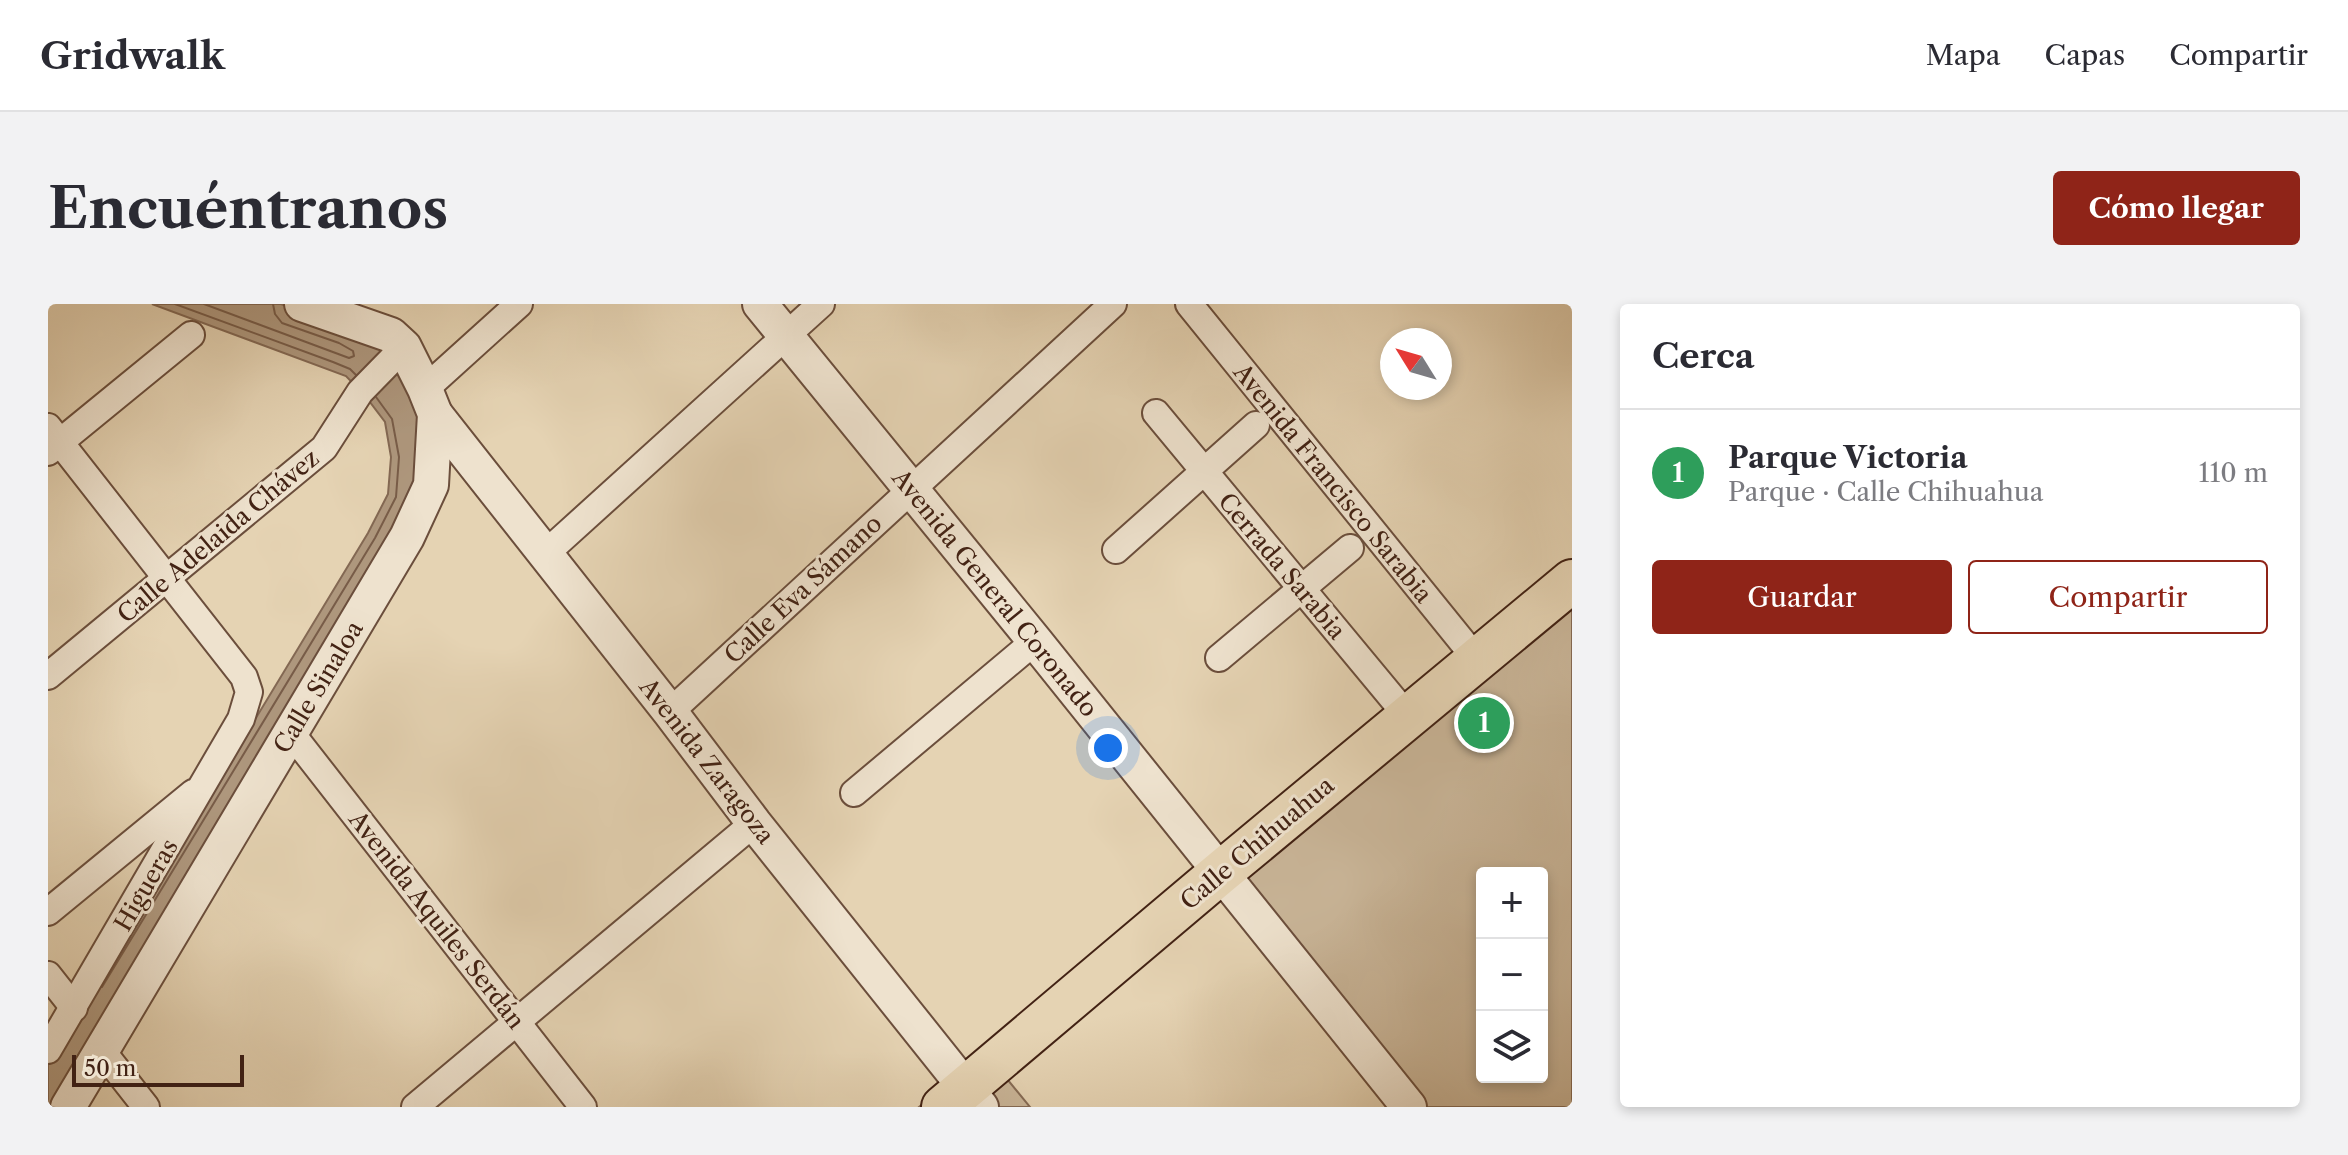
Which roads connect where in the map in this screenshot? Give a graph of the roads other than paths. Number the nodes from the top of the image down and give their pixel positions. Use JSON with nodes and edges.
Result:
{"nodes":[{"id":1,"x":302,"y":304,"type":"edge"},
{"id":2,"x":378,"y":304,"type":"edge"},
{"id":3,"x":519,"y":304,"type":"edge"},
{"id":4,"x":760,"y":304,"type":"edge"},
{"id":5,"x":821,"y":304,"type":"edge"},
{"id":6,"x":1113,"y":304,"type":"edge"},
{"id":7,"x":1189,"y":304,"type":"edge"},
{"id":8,"x":191,"y":335,"type":"dead end"},
{"id":9,"x":786,"y":336,"type":"junction"},
{"id":10,"x":396,"y":346,"type":"junction"},
{"id":11,"x":430,"y":401,"type":"junction"},
{"id":12,"x":1156,"y":413,"type":"dead end"},
{"id":13,"x":1256,"y":425,"type":"dead end"},
{"id":14,"x":52,"y":440,"type":"edge"},
{"id":15,"x":1204,"y":471,"type":"junction"},
{"id":16,"x":912,"y":490,"type":"junction"},
{"id":17,"x":1350,"y":548,"type":"dead end"},
{"id":18,"x":1116,"y":550,"type":"dead end"},
{"id":19,"x":545,"y":554,"type":"junction"},
{"id":20,"x":167,"y":578,"type":"junction"},
{"id":21,"x":1572,"y":581,"type":"edge"},
{"id":22,"x":1302,"y":589,"type":"junction"},
{"id":23,"x":1035,"y":641,"type":"junction"},
{"id":24,"x":1219,"y":658,"type":"dead end"},
{"id":25,"x":1478,"y":661,"type":"junction"},
{"id":26,"x":48,"y":676,"type":"edge"},
{"id":27,"x":670,"y":712,"type":"junction"},
{"id":28,"x":1409,"y":718,"type":"junction"},
{"id":29,"x":291,"y":733,"type":"junction"},
{"id":30,"x":205,"y":783,"type":"junction"},
{"id":31,"x":854,"y":793,"type":"dead end"},
{"id":32,"x":754,"y":823,"type":"junction"},
{"id":33,"x":1220,"y":873,"type":"junction"},
{"id":34,"x":48,"y":912,"type":"edge"},
{"id":35,"x":48,"y":975,"type":"edge"},
{"id":36,"x":74,"y":1008,"type":"junction"},
{"id":37,"x":516,"y":1022,"type":"junction"},
{"id":38,"x":48,"y":1050,"type":"edge"},
{"id":39,"x":102,"y":1051,"type":"junction"},
{"id":40,"x":963,"y":1101,"type":"edge"},
{"id":41,"x":68,"y":1107,"type":"edge"},
{"id":42,"x":146,"y":1107,"type":"edge"},
{"id":43,"x":415,"y":1107,"type":"edge"},
{"id":44,"x":583,"y":1107,"type":"edge"},
{"id":45,"x":1409,"y":1107,"type":"edge"}],
"edges":[{"from":1,"to":10,"type":"street"},
{"from":2,"to":10,"type":"street"},
{"from":3,"to":11,"type":"street"},
{"from":4,"to":9,"type":"street","name":"Avenida General Coronado"},
{"from":5,"to":9,"type":"street"},
{"from":6,"to":16,"type":"street","name":"Calle Eva Sámano"},
{"from":7,"to":25,"type":"street","name":"Avenida Francisco Sarabia"},
{"from":8,"to":14,"type":"street"},
{"from":9,"to":16,"type":"street","name":"Avenida General Coronado"},
{"from":9,"to":19,"type":"street"},
{"from":10,"to":11,"type":"street","name":"Calle Sinaloa"},
{"from":10,"to":20,"type":"street","name":"Calle Adelaida Chávez"},
{"from":11,"to":19,"type":"street","name":"Avenida Zaragoza"},
{"from":11,"to":29,"type":"street","name":"Calle Sinaloa"},
{"from":12,"to":15,"type":"street","name":"Cerrada Sarabia"},
{"from":13,"to":15,"type":"street"},
{"from":14,"to":20,"type":"street"},
{"from":15,"to":18,"type":"street"},
{"from":15,"to":22,"type":"street","name":"Cerrada Sarabia"},
{"from":16,"to":23,"type":"street","name":"Avenida General Coronado"},
{"from":16,"to":27,"type":"street","name":"Calle Eva Sámano"},
{"from":17,"to":22,"type":"street"},
{"from":19,"to":27,"type":"street","name":"Avenida Zaragoza"},
{"from":20,"to":26,"type":"street","name":"Calle Adelaida Chávez"},
{"from":20,"to":30,"type":"street","name":"Higueras"},
{"from":21,"to":25,"type":"main road","name":"Calle Chihuahua"},
{"from":22,"to":24,"type":"street"},
{"from":22,"to":28,"type":"street","name":"Cerrada Sarabia"},
{"from":23,"to":31,"type":"street"},
{"from":23,"to":33,"type":"street","name":"Avenida General Coronado"},
{"from":25,"to":28,"type":"main road","name":"Calle Chihuahua"},
{"from":27,"to":32,"type":"street","name":"Avenida Zaragoza"},
{"from":28,"to":33,"type":"main road","name":"Calle Chihuahua"},
{"from":29,"to":37,"type":"street","name":"Avenida Aquiles Serdán"},
{"from":29,"to":39,"type":"street","name":"Calle Sinaloa"},
{"from":30,"to":34,"type":"street"},
{"from":30,"to":36,"type":"street","name":"Higueras"},
{"from":32,"to":37,"type":"street"},
{"from":32,"to":40,"type":"street","name":"Avenida Zaragoza"},
{"from":33,"to":40,"type":"main road","name":"Calle Chihuahua"},
{"from":33,"to":45,"type":"street","name":"Avenida General Coronado"},
{"from":35,"to":36,"type":"street"},
{"from":36,"to":38,"type":"street","name":"Higueras"},
{"from":37,"to":43,"type":"street"},
{"from":37,"to":44,"type":"street","name":"Avenida Aquiles Serdán"},
{"from":39,"to":41,"type":"street","name":"Calle Sinaloa"},
{"from":39,"to":42,"type":"street"}]}
